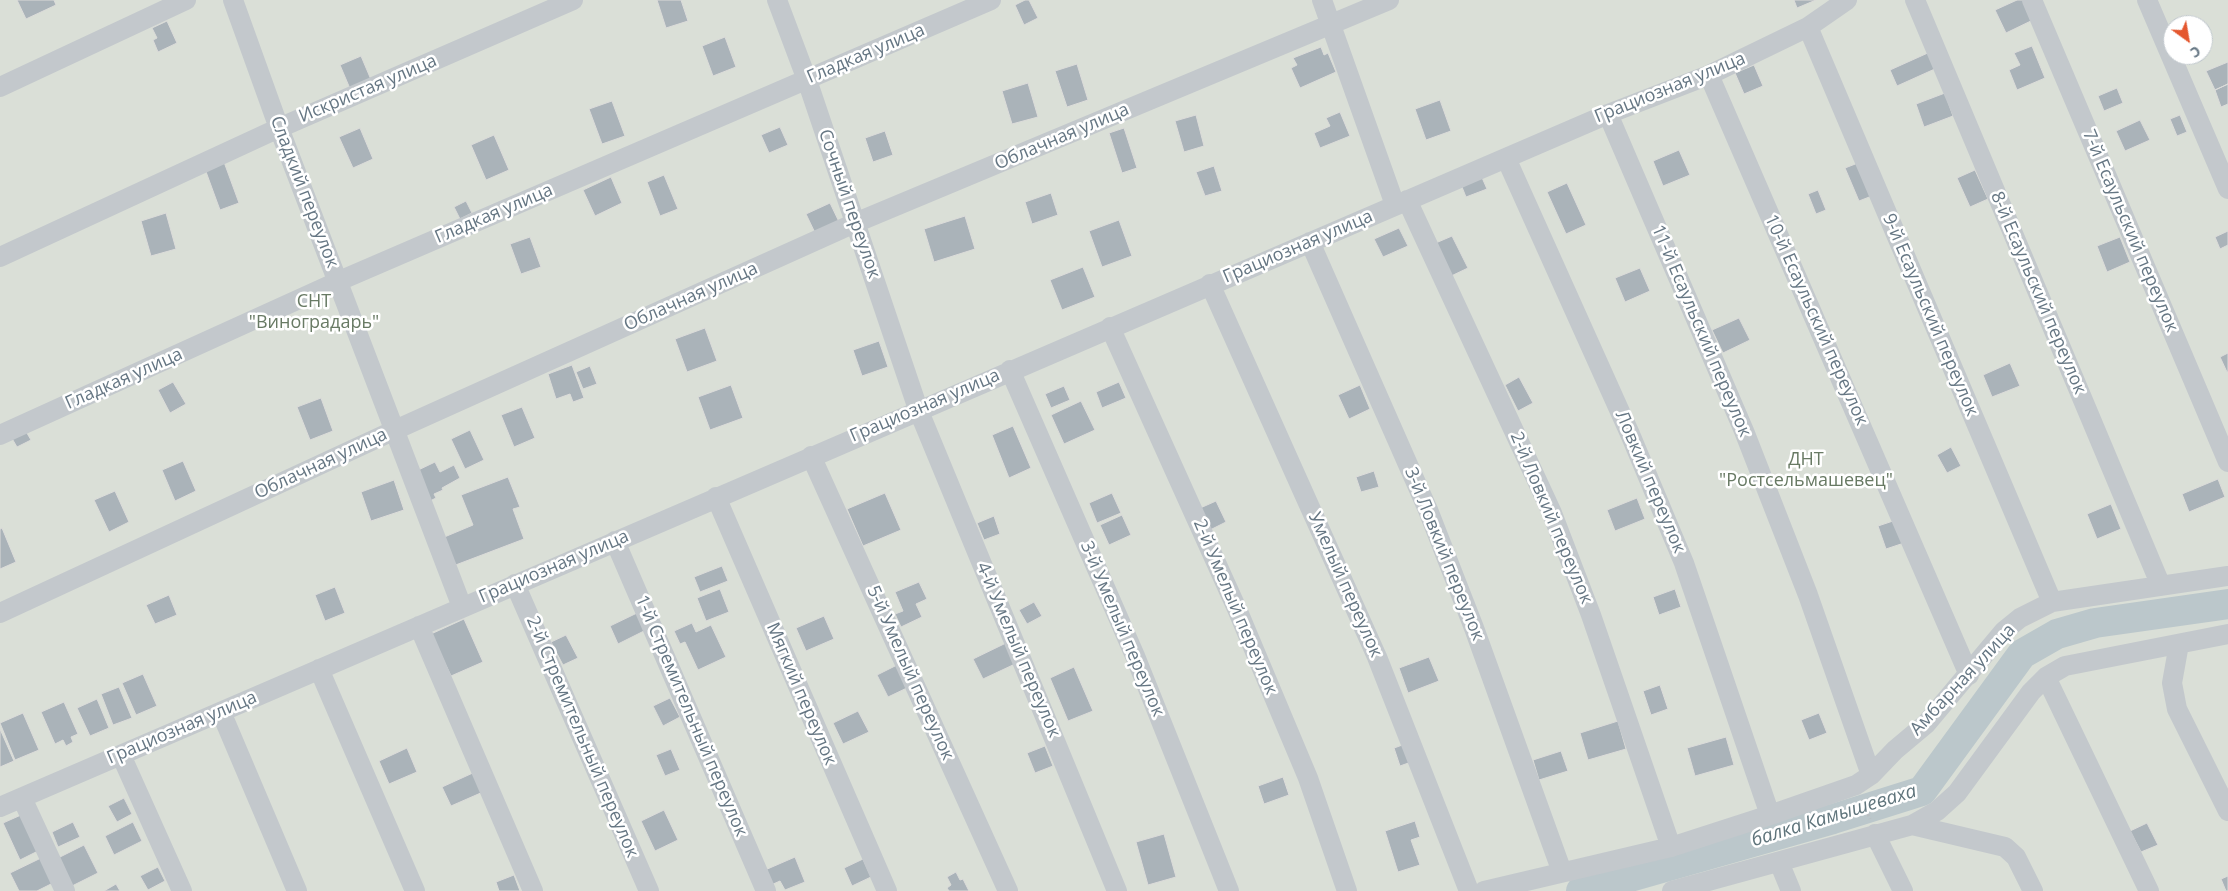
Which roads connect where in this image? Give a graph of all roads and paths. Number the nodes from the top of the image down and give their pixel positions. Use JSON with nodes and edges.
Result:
{"nodes":[{"id":1,"x":186,"y":0,"type":"edge"},
{"id":2,"x":233,"y":0,"type":"edge"},
{"id":3,"x":574,"y":0,"type":"edge"},
{"id":4,"x":777,"y":0,"type":"edge"},
{"id":5,"x":991,"y":0,"type":"edge"},
{"id":6,"x":1322,"y":0,"type":"edge"},
{"id":7,"x":1389,"y":0,"type":"edge"},
{"id":8,"x":1847,"y":0,"type":"edge"},
{"id":9,"x":1915,"y":0,"type":"edge"},
{"id":10,"x":2032,"y":0,"type":"edge"},
{"id":11,"x":2147,"y":0,"type":"edge"},
{"id":12,"x":1330,"y":25,"type":"junction"},
{"id":13,"x":1808,"y":27,"type":"junction"},
{"id":14,"x":1709,"y":75,"type":"junction"},
{"id":15,"x":807,"y":80,"type":"junction"},
{"id":16,"x":0,"y":87,"type":"edge"},
{"id":17,"x":1608,"y":114,"type":"junction"},
{"id":18,"x":279,"y":128,"type":"junction"},
{"id":19,"x":1506,"y":158,"type":"junction"},
{"id":20,"x":2228,"y":190,"type":"edge"},
{"id":21,"x":1401,"y":202,"type":"junction"},
{"id":22,"x":854,"y":223,"type":"junction"},
{"id":23,"x":1310,"y":242,"type":"junction"},
{"id":24,"x":0,"y":257,"type":"edge"},
{"id":25,"x":339,"y":281,"type":"junction"},
{"id":26,"x":1210,"y":284,"type":"junction"},
{"id":27,"x":1110,"y":327,"type":"junction"},
{"id":28,"x":1010,"y":370,"type":"junction"},
{"id":29,"x":918,"y":409,"type":"junction"},
{"id":30,"x":394,"y":430,"type":"junction"},
{"id":31,"x":0,"y":435,"type":"edge"},
{"id":32,"x":811,"y":456,"type":"junction"},
{"id":33,"x":2228,"y":462,"type":"edge"},
{"id":34,"x":716,"y":497,"type":"junction"},
{"id":35,"x":615,"y":541,"type":"junction"},
{"id":36,"x":2228,"y":576,"type":"edge"},
{"id":37,"x":516,"y":584,"type":"junction"},
{"id":38,"x":2161,"y":586,"type":"junction"},
{"id":39,"x":2052,"y":602,"type":"junction"},
{"id":40,"x":462,"y":607,"type":"junction"},
{"id":41,"x":0,"y":613,"type":"edge"},
{"id":42,"x":420,"y":626,"type":"junction"},
{"id":43,"x":2228,"y":634,"type":"edge"},
{"id":44,"x":2179,"y":644,"type":"junction"},
{"id":45,"x":319,"y":669,"type":"junction"},
{"id":46,"x":1969,"y":675,"type":"junction"},
{"id":47,"x":2046,"y":677,"type":"junction"},
{"id":48,"x":221,"y":712,"type":"junction"},
{"id":49,"x":121,"y":755,"type":"junction"},
{"id":50,"x":1864,"y":780,"type":"junction"},
{"id":51,"x":6,"y":801,"type":"edge"},
{"id":52,"x":2228,"y":811,"type":"edge"},
{"id":53,"x":1770,"y":815,"type":"junction"},
{"id":54,"x":1912,"y":825,"type":"junction"},
{"id":55,"x":1875,"y":834,"type":"junction"},
{"id":56,"x":1671,"y":846,"type":"junction"},
{"id":57,"x":1779,"y":862,"type":"junction"},
{"id":58,"x":1562,"y":872,"type":"junction"},
{"id":59,"x":65,"y":891,"type":"edge"},
{"id":60,"x":182,"y":891,"type":"edge"},
{"id":61,"x":297,"y":891,"type":"edge"},
{"id":62,"x":415,"y":891,"type":"edge"},
{"id":63,"x":533,"y":891,"type":"edge"},
{"id":64,"x":649,"y":891,"type":"edge"},
{"id":65,"x":766,"y":891,"type":"edge"},
{"id":66,"x":887,"y":891,"type":"edge"},
{"id":67,"x":1008,"y":891,"type":"edge"},
{"id":68,"x":1117,"y":891,"type":"edge"},
{"id":69,"x":1229,"y":891,"type":"edge"},
{"id":70,"x":1347,"y":891,"type":"edge"},
{"id":71,"x":1469,"y":891,"type":"edge"},
{"id":72,"x":1484,"y":891,"type":"edge"},
{"id":73,"x":1673,"y":891,"type":"edge"},
{"id":74,"x":1791,"y":891,"type":"edge"},
{"id":75,"x":1903,"y":891,"type":"edge"},
{"id":76,"x":2033,"y":891,"type":"edge"},
{"id":77,"x":2150,"y":891,"type":"edge"}],
"edges":[{"from":1,"to":16,"type":"street"},
{"from":2,"to":18,"type":"street","name":"Сладкий переулок"},
{"from":3,"to":18,"type":"street","name":"Искристая улица"},
{"from":4,"to":15,"type":"street","name":"Сочный переулок"},
{"from":5,"to":15,"type":"street","name":"Гладкая улица"},
{"from":6,"to":12,"type":"street","name":"2-й Ловкий переулок"},
{"from":7,"to":12,"type":"street","name":"Облачная улица"},
{"from":8,"to":13,"type":"street","name":"Грациозная улица"},
{"from":9,"to":38,"type":"street","name":"8-й Есаульский переулок"},
{"from":10,"to":33,"type":"street","name":"7-й Есаульский переулок"},
{"from":11,"to":20,"type":"street"},
{"from":12,"to":21,"type":"street","name":"2-й Ловкий переулок"},
{"from":12,"to":22,"type":"street","name":"Облачная улица"},
{"from":13,"to":14,"type":"street","name":"Грациозная улица"},
{"from":13,"to":39,"type":"street","name":"9-й Есаульский переулок"},
{"from":14,"to":17,"type":"street","name":"Грациозная улица"},
{"from":14,"to":46,"type":"street","name":"10-й Есаульский переулок"},
{"from":15,"to":22,"type":"street","name":"Сочный переулок"},
{"from":15,"to":25,"type":"street","name":"Гладкая улица"},
{"from":17,"to":19,"type":"street","name":"Грациозная улица"},
{"from":17,"to":50,"type":"street","name":"11-й Есаульский переулок"},
{"from":18,"to":24,"type":"street","name":"Искристая улица"},
{"from":18,"to":25,"type":"street","name":"Сладкий переулок"},
{"from":19,"to":21,"type":"street","name":"Грациозная улица"},
{"from":19,"to":53,"type":"street","name":"Ловкий переулок"},
{"from":21,"to":23,"type":"street","name":"Грациозная улица"},
{"from":21,"to":56,"type":"street","name":"2-й Ловкий переулок"},
{"from":22,"to":29,"type":"street","name":"Сочный переулок"},
{"from":22,"to":30,"type":"street","name":"Облачная улица"},
{"from":23,"to":26,"type":"street","name":"Грациозная улица"},
{"from":23,"to":58,"type":"street","name":"3-й Ловкий переулок"},
{"from":25,"to":30,"type":"street","name":"Сладкий переулок"},
{"from":25,"to":31,"type":"street","name":"Гладкая улица"},
{"from":26,"to":27,"type":"street","name":"Грациозная улица"},
{"from":26,"to":71,"type":"street","name":"Умелый переулок"},
{"from":27,"to":28,"type":"street","name":"Грациозная улица"},
{"from":27,"to":70,"type":"street","name":"2-й Умелый переулок"},
{"from":28,"to":29,"type":"street","name":"Грациозная улица"},
{"from":28,"to":69,"type":"street","name":"3-й Умелый переулок"},
{"from":29,"to":32,"type":"street","name":"Грациозная улица"},
{"from":29,"to":68,"type":"street","name":"4-й Умелый переулок"},
{"from":30,"to":40,"type":"street","name":"Сладкий переулок"},
{"from":30,"to":41,"type":"street","name":"Облачная улица"},
{"from":32,"to":34,"type":"street","name":"Грациозная улица"},
{"from":32,"to":67,"type":"street","name":"5-й Умелый переулок"},
{"from":34,"to":35,"type":"street","name":"Грациозная улица"},
{"from":34,"to":66,"type":"street","name":"Мягкий переулок"},
{"from":35,"to":37,"type":"street","name":"Грациозная улица"},
{"from":35,"to":65,"type":"street","name":"1-й Стремительный переулок"},
{"from":36,"to":38,"type":"street","name":"Амбарная улица"},
{"from":37,"to":40,"type":"street","name":"Грациозная улица"},
{"from":37,"to":64,"type":"street","name":"2-й Стремительный переулок"},
{"from":38,"to":39,"type":"street","name":"Амбарная улица"},
{"from":39,"to":46,"type":"street","name":"Амбарная улица"},
{"from":40,"to":42,"type":"street","name":"Грациозная улица"},
{"from":42,"to":45,"type":"street","name":"Грациозная улица"},
{"from":42,"to":63,"type":"street"},
{"from":43,"to":44,"type":"street"},
{"from":44,"to":47,"type":"street"},
{"from":44,"to":52,"type":"street"},
{"from":45,"to":48,"type":"street","name":"Грациозная улица"},
{"from":45,"to":62,"type":"street"},
{"from":46,"to":50,"type":"street","name":"Амбарная улица"},
{"from":47,"to":54,"type":"street"},
{"from":47,"to":77,"type":"street"},
{"from":48,"to":49,"type":"street","name":"Грациозная улица"},
{"from":48,"to":61,"type":"street"},
{"from":49,"to":51,"type":"street","name":"Грациозная улица"},
{"from":49,"to":60,"type":"street"},
{"from":50,"to":53,"type":"street","name":"Амбарная улица"},
{"from":50,"to":55,"type":"path"},
{"from":51,"to":59,"type":"street"},
{"from":53,"to":56,"type":"street","name":"Амбарная улица"},
{"from":54,"to":55,"type":"street"},
{"from":54,"to":76,"type":"street"},
{"from":55,"to":57,"type":"street"},
{"from":55,"to":75,"type":"street"},
{"from":56,"to":58,"type":"street","name":"Амбарная улица"},
{"from":57,"to":73,"type":"street"},
{"from":57,"to":74,"type":"street"},
{"from":58,"to":72,"type":"street","name":"Амбарная улица"}]}
